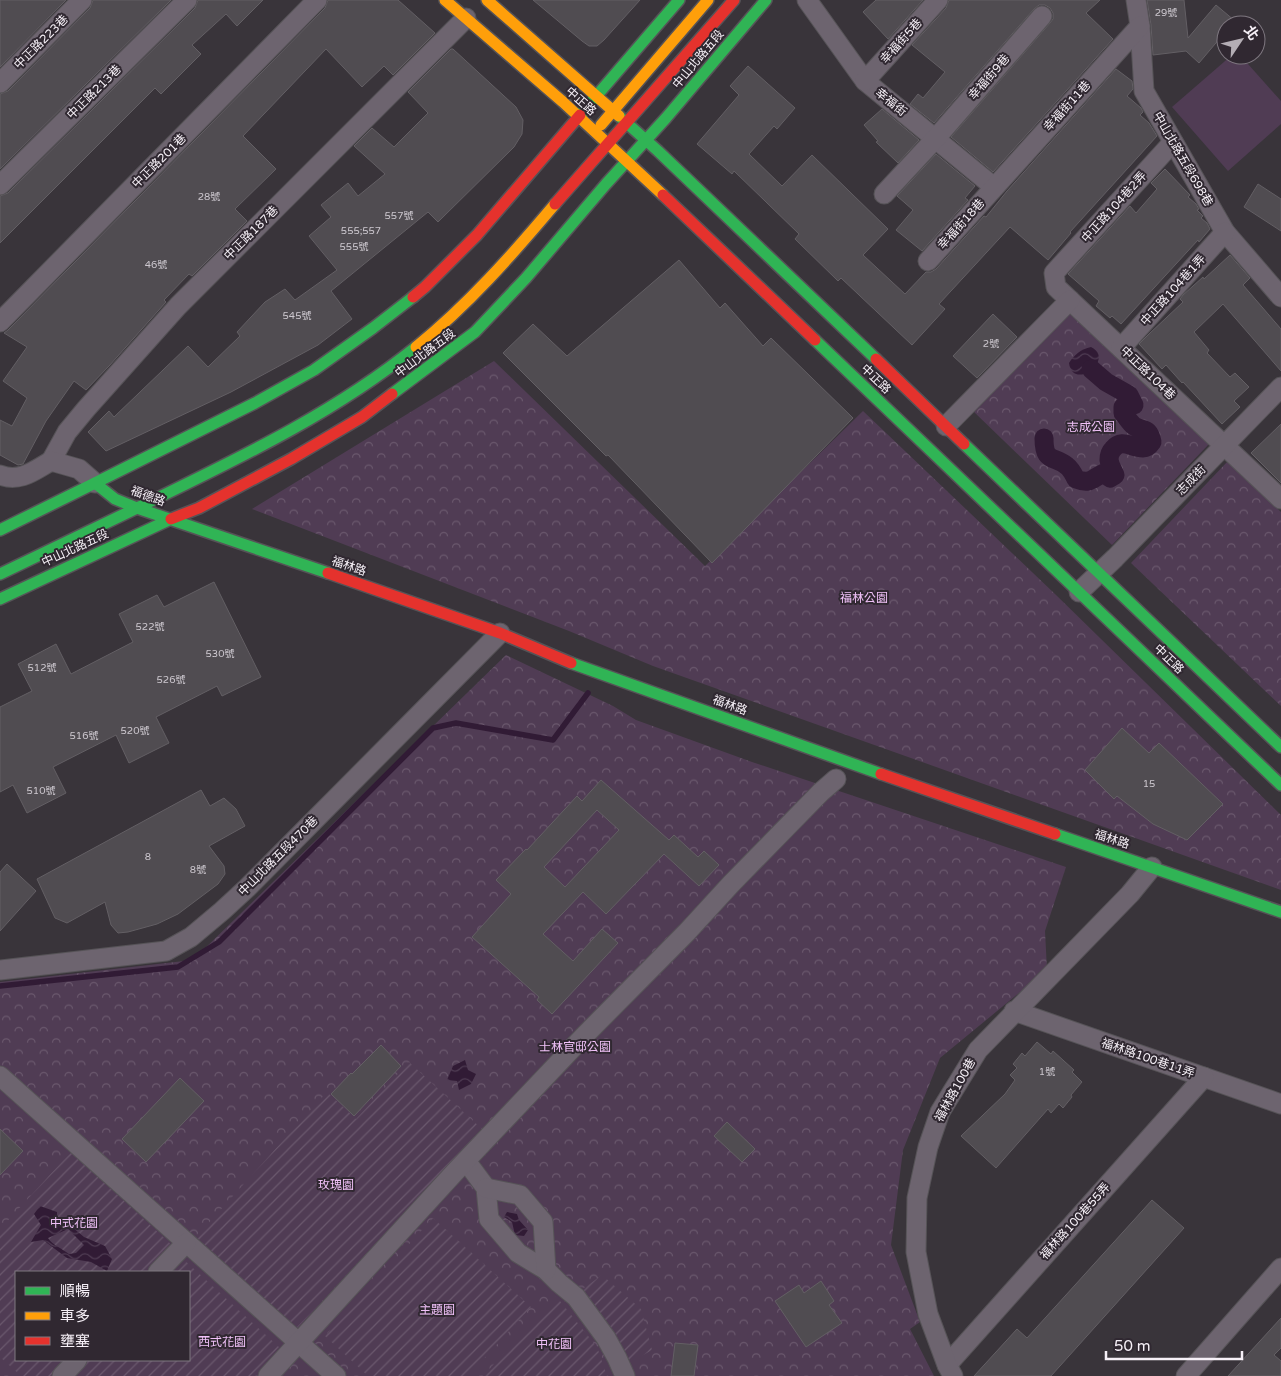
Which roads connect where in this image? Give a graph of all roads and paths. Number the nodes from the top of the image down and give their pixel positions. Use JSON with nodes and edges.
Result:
{"nodes":[{"id":1,"x":82,"y":0,"type":"edge"},
{"id":2,"x":188,"y":0,"type":"edge"},
{"id":3,"x":317,"y":0,"type":"edge"},
{"id":4,"x":446,"y":0,"type":"edge"},
{"id":5,"x":487,"y":0,"type":"edge"},
{"id":6,"x":679,"y":0,"type":"edge"},
{"id":7,"x":708,"y":0,"type":"edge"},
{"id":8,"x":734,"y":0,"type":"edge"},
{"id":9,"x":766,"y":0,"type":"edge"},
{"id":10,"x":807,"y":0,"type":"edge"},
{"id":11,"x":938,"y":0,"type":"edge"},
{"id":12,"x":1136,"y":0,"type":"edge"},
{"id":13,"x":1042,"y":16,"type":"dead end"},
{"id":14,"x":466,"y":18,"type":"junction"},
{"id":15,"x":1140,"y":26,"type":"junction"},
{"id":16,"x":865,"y":81,"type":"junction"},
{"id":17,"x":0,"y":83,"type":"edge"},
{"id":18,"x":597,"y":96,"type":"junction"},
{"id":19,"x":613,"y":111,"type":"junction"},
{"id":20,"x":580,"y":117,"type":"junction"},
{"id":21,"x":627,"y":124,"type":"junction"},
{"id":22,"x":592,"y":136,"type":"junction"},
{"id":23,"x":936,"y":138,"type":"junction"},
{"id":24,"x":646,"y":141,"type":"junction"},
{"id":25,"x":1173,"y":142,"type":"junction"},
{"id":26,"x":608,"y":144,"type":"junction"},
{"id":27,"x":627,"y":161,"type":"junction"},
{"id":28,"x":0,"y":184,"type":"edge"},
{"id":29,"x":994,"y":187,"type":"junction"},
{"id":30,"x":884,"y":194,"type":"dead end"},
{"id":31,"x":1225,"y":232,"type":"junction"},
{"id":32,"x":928,"y":261,"type":"dead end"},
{"id":33,"x":1054,"y":273,"type":"joint"},
{"id":34,"x":1281,"y":297,"type":"edge"},
{"id":35,"x":1070,"y":300,"type":"junction"},
{"id":36,"x":0,"y":322,"type":"edge"},
{"id":37,"x":1121,"y":348,"type":"junction"},
{"id":38,"x":1281,"y":387,"type":"edge"},
{"id":39,"x":946,"y":426,"type":"junction"},
{"id":40,"x":1224,"y":446,"type":"junction"},
{"id":41,"x":52,"y":461,"type":"junction"},
{"id":42,"x":0,"y":475,"type":"edge"},
{"id":43,"x":95,"y":483,"type":"junction"},
{"id":44,"x":128,"y":493,"type":"dead end"},
{"id":45,"x":1279,"y":494,"type":"edge"},
{"id":46,"x":115,"y":499,"type":"junction"},
{"id":47,"x":102,"y":505,"type":"dead end"},
{"id":48,"x":137,"y":508,"type":"junction"},
{"id":49,"x":171,"y":519,"type":"junction"},
{"id":50,"x":0,"y":530,"type":"edge"},
{"id":51,"x":1099,"y":573,"type":"junction"},
{"id":52,"x":0,"y":574,"type":"edge"},
{"id":53,"x":1079,"y":592,"type":"junction"},
{"id":54,"x":0,"y":599,"type":"edge"},
{"id":55,"x":500,"y":633,"type":"junction"},
{"id":56,"x":1281,"y":747,"type":"edge"},
{"id":57,"x":836,"y":779,"type":"dead end"},
{"id":58,"x":1281,"y":785,"type":"edge"},
{"id":59,"x":1152,"y":867,"type":"junction"},
{"id":60,"x":1281,"y":912,"type":"edge"},
{"id":61,"x":0,"y":970,"type":"edge"},
{"id":62,"x":1014,"y":1011,"type":"junction"},
{"id":63,"x":0,"y":1076,"type":"edge"},
{"id":64,"x":1204,"y":1077,"type":"junction"},
{"id":65,"x":1281,"y":1104,"type":"edge"},
{"id":66,"x":466,"y":1161,"type":"junction"},
{"id":67,"x":486,"y":1188,"type":"junction"},
{"id":68,"x":186,"y":1243,"type":"junction"},
{"id":69,"x":1281,"y":1268,"type":"edge"},
{"id":70,"x":546,"y":1270,"type":"junction"},
{"id":71,"x":159,"y":1271,"type":"edge"},
{"id":72,"x":299,"y":1342,"type":"junction"},
{"id":73,"x":76,"y":1361,"type":"edge"},
{"id":74,"x":950,"y":1370,"type":"edge"},
{"id":75,"x":62,"y":1376,"type":"edge"},
{"id":76,"x":268,"y":1376,"type":"edge"},
{"id":77,"x":336,"y":1376,"type":"edge"},
{"id":78,"x":625,"y":1376,"type":"edge"},
{"id":79,"x":1186,"y":1376,"type":"edge"}],
"edges":[{"from":1,"to":17,"type":"street","name":"中正路223巷"},
{"from":2,"to":28,"type":"street","name":"中正路213巷"},
{"from":3,"to":36,"type":"street","name":"中正路201巷"},
{"from":4,"to":14,"type":"main road","name":"中正路"},
{"from":5,"to":18,"type":"main road","name":"中正路"},
{"from":6,"to":18,"type":"main road"},
{"from":7,"to":19,"type":"main road"},
{"from":8,"to":21,"type":"main road","name":"中山北路五段"},
{"from":9,"to":24,"type":"main road","name":"中山北路五段"},
{"from":10,"to":16,"type":"street","name":"幸福街"},
{"from":11,"to":16,"type":"street","name":"幸福街5巷"},
{"from":12,"to":15,"type":"street","name":"中山北路五段698巷"},
{"from":13,"to":23,"type":"street","name":"幸福街9巷"},
{"from":14,"to":20,"type":"main road","name":"中正路"},
{"from":14,"to":41,"type":"street","name":"中正路187巷"},
{"from":15,"to":25,"type":"street","name":"中山北路五段698巷"},
{"from":15,"to":29,"type":"street","name":"幸福街11巷"},
{"from":16,"to":23,"type":"street","name":"幸福街"},
{"from":18,"to":19,"type":"main road","name":"中正路"},
{"from":18,"to":20,"type":"main road"},
{"from":19,"to":21,"type":"main road","name":"中正路"},
{"from":19,"to":22,"type":"main road"},
{"from":20,"to":22,"type":"main road","name":"中正路"},
{"from":20,"to":43,"type":"main road"},
{"from":21,"to":24,"type":"main road","name":"中正路"},
{"from":21,"to":26,"type":"main road","name":"中山北路五段"},
{"from":22,"to":26,"type":"main road","name":"中正路"},
{"from":23,"to":29,"type":"street","name":"幸福街"},
{"from":23,"to":30,"type":"street","name":"幸福街9巷"},
{"from":24,"to":27,"type":"main road","name":"中山北路五段"},
{"from":24,"to":39,"type":"main road","name":"中正路"},
{"from":25,"to":31,"type":"street","name":"中山北路五段698巷"},
{"from":25,"to":33,"type":"street","name":"中正路104巷2弄"},
{"from":26,"to":27,"type":"main road","name":"中正路"},
{"from":26,"to":48,"type":"main road","name":"中山北路五段"},
{"from":27,"to":49,"type":"main road","name":"中山北路五段"},
{"from":27,"to":53,"type":"main road","name":"中正路"},
{"from":29,"to":32,"type":"street","name":"幸福街18巷"},
{"from":31,"to":34,"type":"street","name":"中山北路五段698巷"},
{"from":31,"to":37,"type":"street","name":"中正路104巷1弄"},
{"from":33,"to":35,"type":"street","name":"中正路104巷"},
{"from":35,"to":37,"type":"street","name":"中正路104巷"},
{"from":35,"to":39,"type":"street"},
{"from":37,"to":40,"type":"street","name":"中正路104巷"},
{"from":38,"to":40,"type":"street","name":"志成街"},
{"from":39,"to":51,"type":"main road","name":"中正路"},
{"from":40,"to":45,"type":"street","name":"中正路104巷"},
{"from":40,"to":51,"type":"street","name":"志成街"},
{"from":41,"to":42,"type":"street"},
{"from":41,"to":43,"type":"street"},
{"from":43,"to":46,"type":"main road","name":"福德路"},
{"from":43,"to":50,"type":"main road"},
{"from":44,"to":46,"type":"main road"},
{"from":46,"to":47,"type":"main road"},
{"from":46,"to":48,"type":"main road","name":"福德路"},
{"from":48,"to":49,"type":"main road","name":"福德路"},
{"from":48,"to":52,"type":"main road","name":"中山北路五段"},
{"from":49,"to":54,"type":"main road","name":"中山北路五段"},
{"from":49,"to":55,"type":"main road","name":"福林路"},
{"from":51,"to":53,"type":"street","name":"志成街"},
{"from":51,"to":56,"type":"main road","name":"中正路"},
{"from":53,"to":58,"type":"main road","name":"中正路"},
{"from":55,"to":59,"type":"main road","name":"福林路"},
{"from":55,"to":61,"type":"street","name":"中山北路五段470巷"},
{"from":57,"to":66,"type":"street"},
{"from":59,"to":60,"type":"main road","name":"福林路"},
{"from":59,"to":62,"type":"street","name":"福林路100巷"},
{"from":62,"to":64,"type":"street","name":"福林路100巷11弄"},
{"from":62,"to":74,"type":"street","name":"福林路100巷"},
{"from":63,"to":68,"type":"street"},
{"from":64,"to":65,"type":"street","name":"福林路100巷11弄"},
{"from":64,"to":74,"type":"street","name":"福林路100巷55弄"},
{"from":66,"to":67,"type":"street"},
{"from":66,"to":72,"type":"street"},
{"from":67,"to":70,"type":"street"},
{"from":67,"to":70,"type":"street"},
{"from":68,"to":71,"type":"street"},
{"from":68,"to":72,"type":"street"},
{"from":69,"to":79,"type":"street"},
{"from":70,"to":78,"type":"street"},
{"from":72,"to":76,"type":"street"},
{"from":72,"to":77,"type":"street"},
{"from":73,"to":75,"type":"street"}]}
